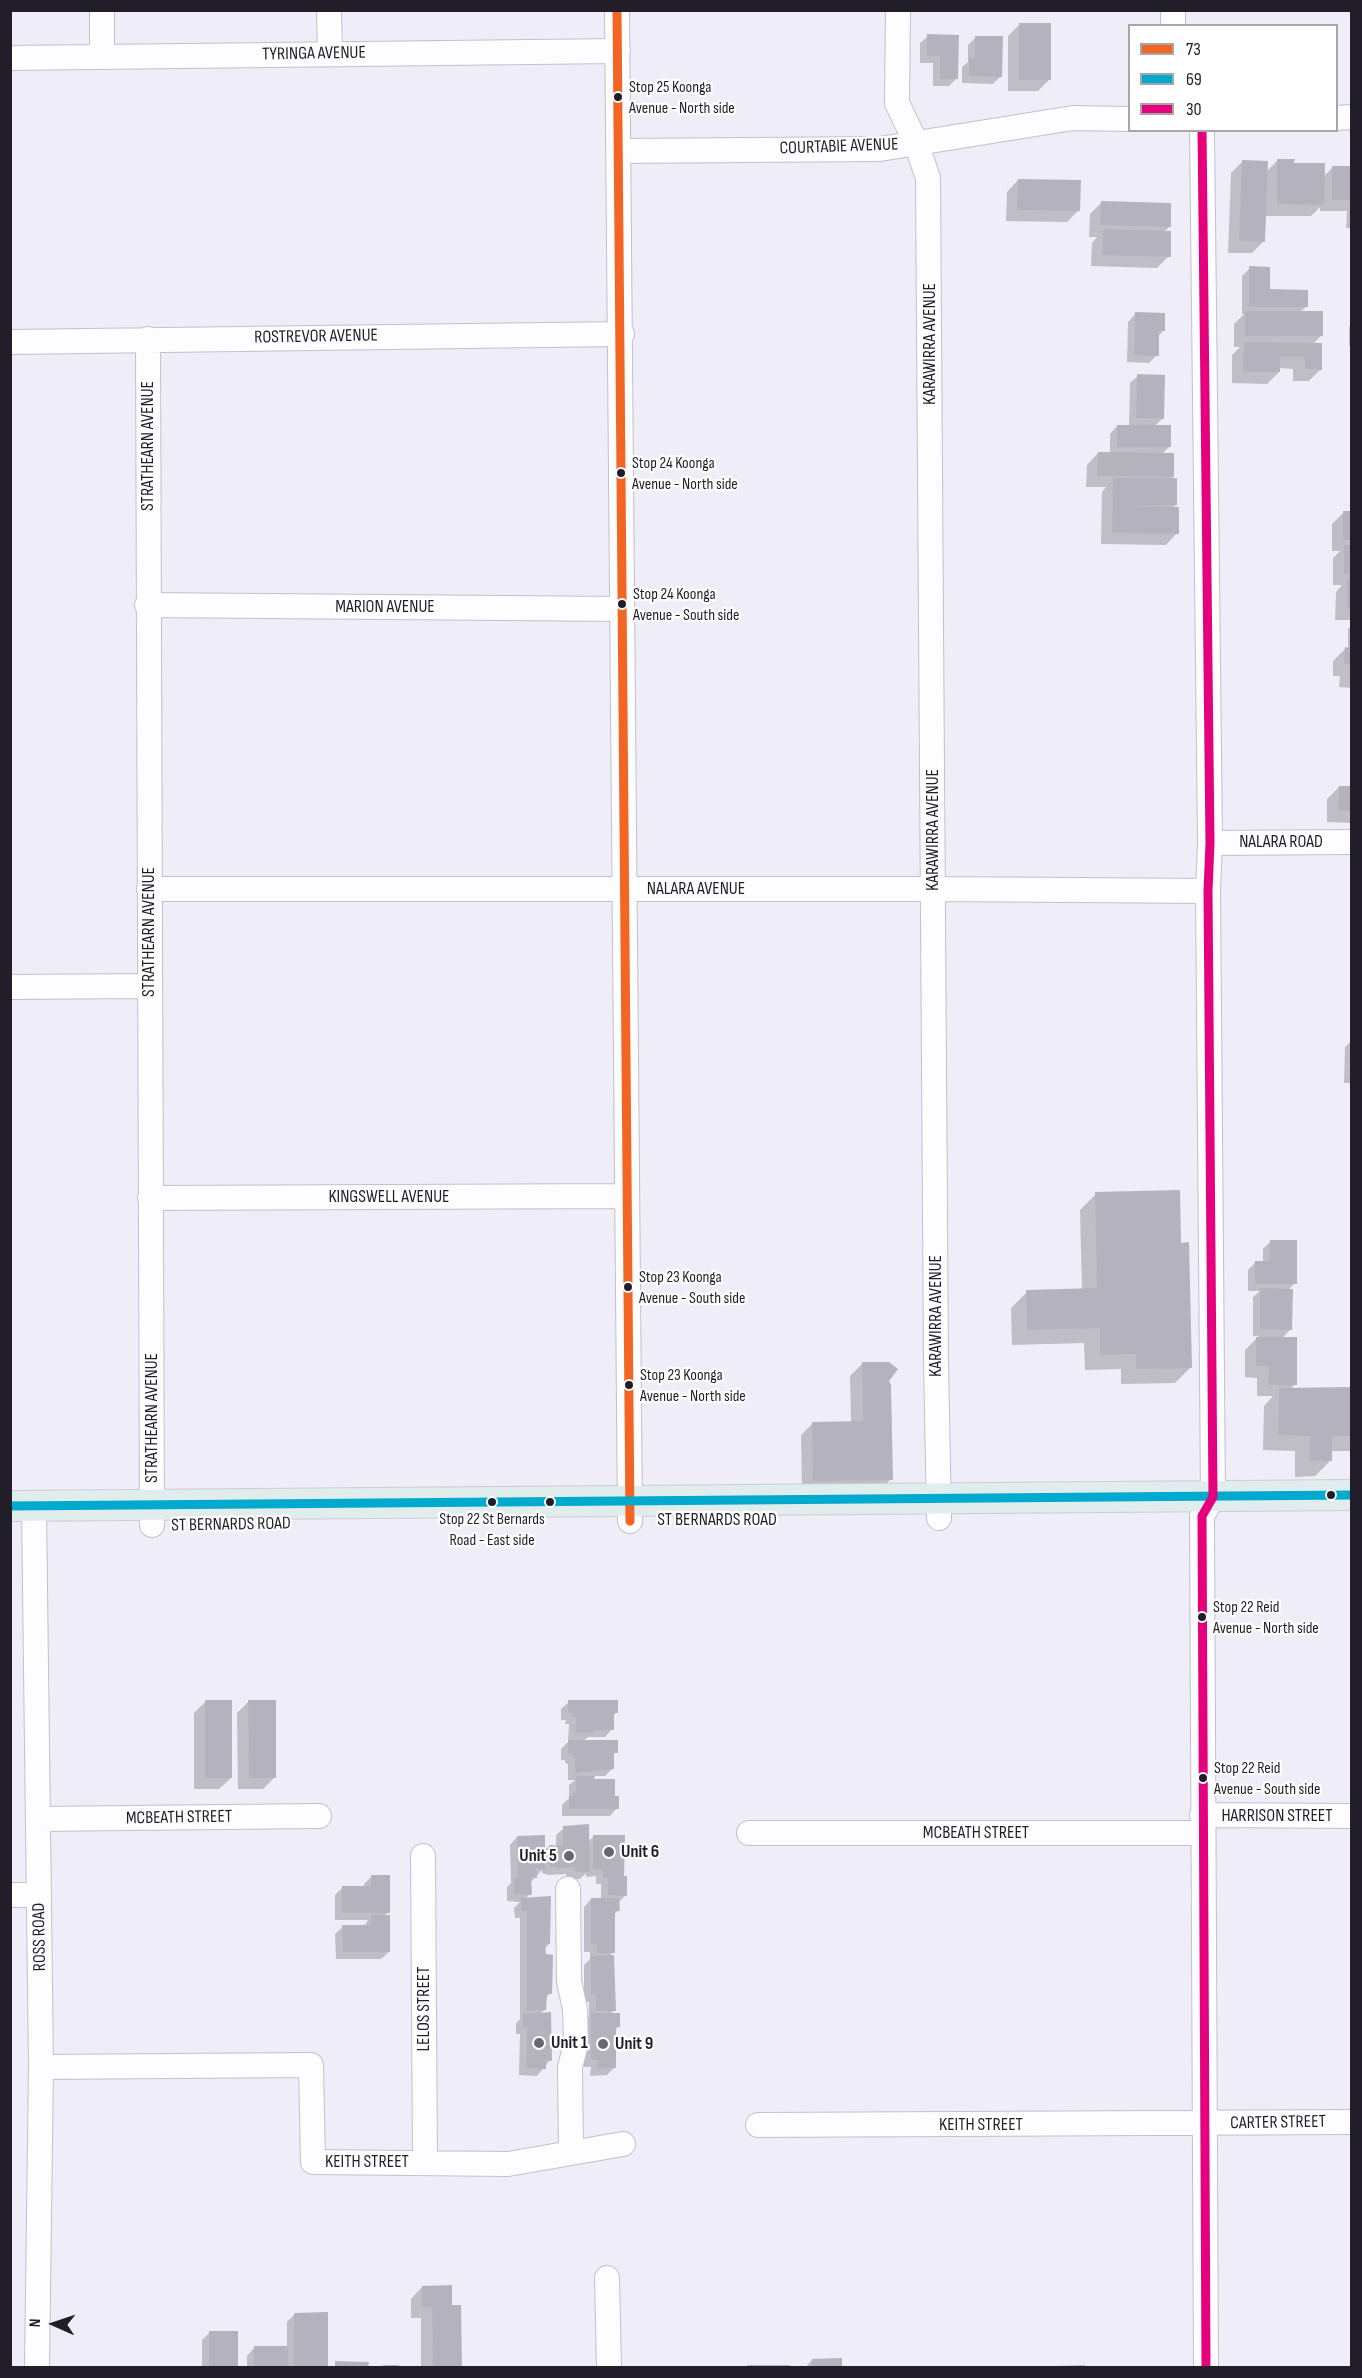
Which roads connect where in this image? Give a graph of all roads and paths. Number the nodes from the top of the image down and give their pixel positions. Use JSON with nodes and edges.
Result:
{"nodes":[{"id":1,"x":102,"y":10,"type":"edge"},
{"id":2,"x":329,"y":10,"type":"edge"},
{"id":3,"x":617,"y":10,"type":"edge"},
{"id":4,"x":898,"y":10,"type":"edge"},
{"id":5,"x":618,"y":51,"type":"junction"},
{"id":6,"x":330,"y":53,"type":"junction"},
{"id":7,"x":102,"y":57,"type":"junction"},
{"id":8,"x":10,"y":58,"type":"edge"},
{"id":9,"x":1128,"y":119,"type":"edge"},
{"id":10,"x":1202,"y":132,"type":"edge"},
{"id":11,"x":916,"y":143,"type":"junction"},
{"id":12,"x":619,"y":152,"type":"junction"},
{"id":13,"x":621,"y":334,"type":"junction"},
{"id":14,"x":148,"y":339,"type":"junction"},
{"id":15,"x":10,"y":342,"type":"edge"},
{"id":16,"x":147,"y":605,"type":"junction"},
{"id":17,"x":623,"y":609,"type":"junction"},
{"id":18,"x":1352,"y":842,"type":"edge"},
{"id":19,"x":1210,"y":843,"type":"junction"},
{"id":20,"x":149,"y":889,"type":"junction"},
{"id":21,"x":625,"y":889,"type":"junction"},
{"id":22,"x":934,"y":889,"type":"junction"},
{"id":23,"x":1208,"y":891,"type":"junction"},
{"id":24,"x":149,"y":986,"type":"junction"},
{"id":25,"x":10,"y":987,"type":"edge"},
{"id":26,"x":627,"y":1196,"type":"junction"},
{"id":27,"x":150,"y":1198,"type":"junction"},
{"id":28,"x":1352,"y":1495,"type":"edge"},
{"id":29,"x":1207,"y":1506,"type":"junction"},
{"id":30,"x":939,"y":1508,"type":"junction"},
{"id":31,"x":629,"y":1511,"type":"junction"},
{"id":32,"x":1352,"y":1515,"type":"edge"},
{"id":33,"x":22,"y":1516,"type":"edge"},
{"id":34,"x":152,"y":1516,"type":"junction"},
{"id":35,"x":319,"y":1816,"type":"dead end"},
{"id":36,"x":1352,"y":1816,"type":"edge"},
{"id":37,"x":39,"y":1819,"type":"junction"},
{"id":38,"x":1202,"y":1824,"type":"junction"},
{"id":39,"x":749,"y":1833,"type":"dead end"},
{"id":40,"x":423,"y":1856,"type":"dead end"},
{"id":41,"x":569,"y":1889,"type":"dead end"},
{"id":42,"x":10,"y":1895,"type":"edge"},
{"id":43,"x":39,"y":1895,"type":"junction"},
{"id":44,"x":41,"y":2067,"type":"junction"},
{"id":45,"x":1352,"y":2122,"type":"edge"},
{"id":46,"x":1204,"y":2124,"type":"junction"},
{"id":47,"x":758,"y":2125,"type":"dead end"},
{"id":48,"x":623,"y":2144,"type":"dead end"},
{"id":49,"x":571,"y":2153,"type":"junction"},
{"id":50,"x":425,"y":2163,"type":"junction"},
{"id":51,"x":607,"y":2277,"type":"dead end"},
{"id":52,"x":38,"y":2367,"type":"edge"},
{"id":53,"x":609,"y":2367,"type":"edge"},
{"id":54,"x":1206,"y":2367,"type":"edge"}],
"edges":[{"from":1,"to":7,"type":"street"},
{"from":2,"to":6,"type":"street"},
{"from":3,"to":5,"type":"street"},
{"from":4,"to":11,"type":"street","name":"KARAWIRRA AVENUE"},
{"from":5,"to":6,"type":"street","name":"TYRINGA AVENUE"},
{"from":5,"to":12,"type":"street"},
{"from":6,"to":7,"type":"street","name":"TYRINGA AVENUE"},
{"from":7,"to":8,"type":"street","name":"TYRINGA AVENUE"},
{"from":9,"to":11,"type":"street","name":"COURTABIE AVENUE"},
{"from":10,"to":19,"type":"street"},
{"from":11,"to":12,"type":"street","name":"COURTABIE AVENUE"},
{"from":11,"to":22,"type":"street","name":"KARAWIRRA AVENUE"},
{"from":12,"to":13,"type":"street"},
{"from":13,"to":14,"type":"street","name":"ROSTREVOR AVENUE"},
{"from":13,"to":17,"type":"street"},
{"from":14,"to":15,"type":"street","name":"ROSTREVOR AVENUE"},
{"from":14,"to":16,"type":"street","name":"STRATHEARN AVENUE"},
{"from":16,"to":17,"type":"street","name":"MARION AVENUE"},
{"from":16,"to":20,"type":"street","name":"STRATHEARN AVENUE"},
{"from":17,"to":21,"type":"street"},
{"from":18,"to":19,"type":"street","name":"NALARA ROAD"},
{"from":19,"to":23,"type":"street"},
{"from":20,"to":21,"type":"street","name":"NALARA AVENUE"},
{"from":20,"to":24,"type":"street","name":"STRATHEARN AVENUE"},
{"from":21,"to":22,"type":"street","name":"NALARA AVENUE"},
{"from":21,"to":26,"type":"street"},
{"from":22,"to":23,"type":"street","name":"NALARA AVENUE"},
{"from":22,"to":30,"type":"street","name":"KARAWIRRA AVENUE"},
{"from":23,"to":29,"type":"street"},
{"from":24,"to":25,"type":"street"},
{"from":24,"to":27,"type":"street","name":"STRATHEARN AVENUE"},
{"from":26,"to":27,"type":"street","name":"KINGSWELL AVENUE"},
{"from":26,"to":31,"type":"street"},
{"from":27,"to":34,"type":"street","name":"STRATHEARN AVENUE"},
{"from":28,"to":29,"type":"main road","name":"ST BERNARDS ROAD"},
{"from":29,"to":30,"type":"main road","name":"ST BERNARDS ROAD"},
{"from":29,"to":32,"type":"main road","name":"ST BERNARDS ROAD"},
{"from":29,"to":38,"type":"street"},
{"from":30,"to":31,"type":"main road","name":"ST BERNARDS ROAD"},
{"from":31,"to":34,"type":"main road","name":"ST BERNARDS ROAD"},
{"from":33,"to":34,"type":"main road","name":"ST BERNARDS ROAD"},
{"from":33,"to":37,"type":"street","name":"ROSS ROAD"},
{"from":35,"to":37,"type":"street","name":"MCBEATH STREET"},
{"from":36,"to":38,"type":"street","name":"HARRISON STREET"},
{"from":37,"to":43,"type":"street","name":"ROSS ROAD"},
{"from":38,"to":39,"type":"street","name":"MCBEATH STREET"},
{"from":38,"to":46,"type":"street"},
{"from":40,"to":50,"type":"street","name":"LELOS STREET"},
{"from":41,"to":49,"type":"street"},
{"from":42,"to":43,"type":"street"},
{"from":43,"to":44,"type":"street","name":"ROSS ROAD"},
{"from":44,"to":50,"type":"street","name":"KEITH STREET"},
{"from":44,"to":52,"type":"street","name":"ROSS ROAD"},
{"from":45,"to":46,"type":"street","name":"CARTER STREET"},
{"from":46,"to":47,"type":"street","name":"KEITH STREET"},
{"from":46,"to":54,"type":"street"},
{"from":48,"to":49,"type":"street","name":"KEITH STREET"},
{"from":49,"to":50,"type":"street","name":"KEITH STREET"},
{"from":51,"to":53,"type":"street"}]}
